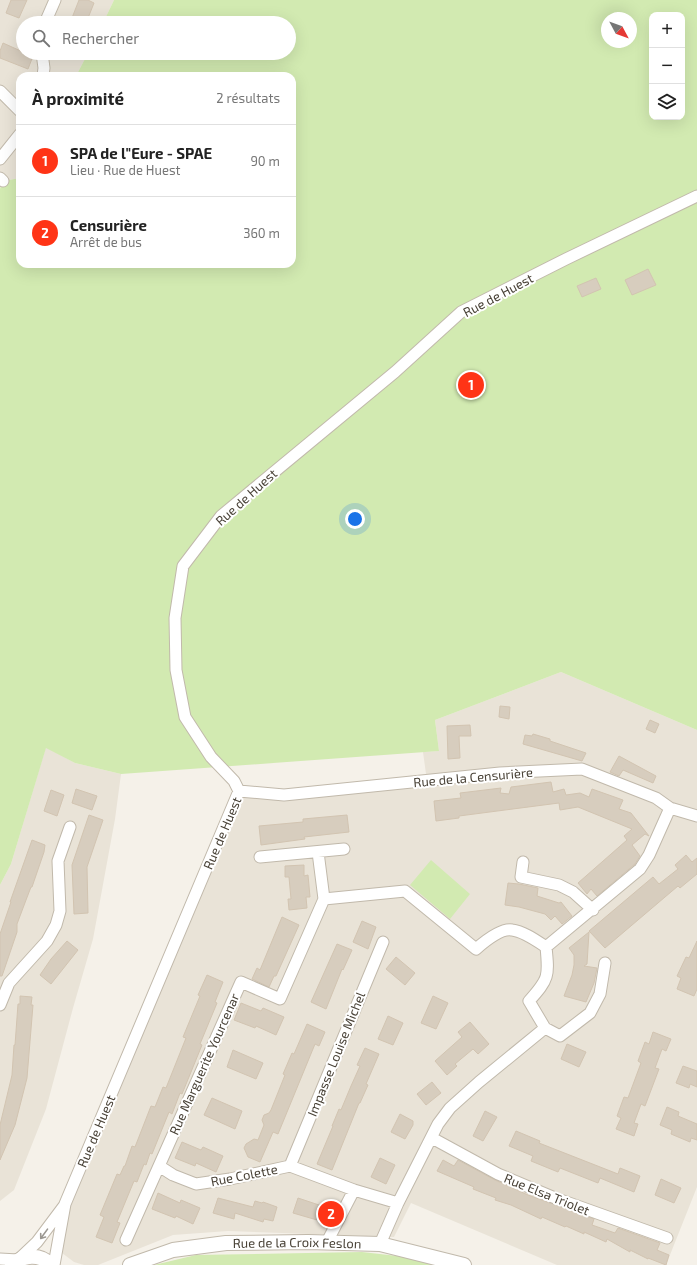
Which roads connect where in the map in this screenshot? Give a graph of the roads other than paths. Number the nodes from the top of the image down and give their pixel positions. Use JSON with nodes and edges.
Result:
{"nodes":[{"id":1,"x":55,"y":0,"type":"edge"},
{"id":2,"x":48,"y":16,"type":"edge"},
{"id":3,"x":43,"y":60,"type":"edge"},
{"id":4,"x":44,"y":72,"type":"edge"},
{"id":5,"x":0,"y":91,"type":"edge"},
{"id":6,"x":16,"y":107,"type":"edge"},
{"id":7,"x":16,"y":139,"type":"edge"},
{"id":8,"x":0,"y":159,"type":"edge"},
{"id":9,"x":697,"y":196,"type":"edge"},
{"id":10,"x":239,"y":791,"type":"junction"},
{"id":11,"x":670,"y":808,"type":"junction"},
{"id":12,"x":697,"y":816,"type":"edge"},
{"id":13,"x":70,"y":826,"type":"dead end"},
{"id":14,"x":344,"y":849,"type":"dead end"},
{"id":15,"x":318,"y":852,"type":"junction"},
{"id":16,"x":260,"y":857,"type":"dead end"},
{"id":17,"x":523,"y":862,"type":"dead end"},
{"id":18,"x":324,"y":900,"type":"junction"},
{"id":19,"x":592,"y":910,"type":"junction"},
{"id":20,"x":383,"y":942,"type":"dead end"},
{"id":21,"x":546,"y":947,"type":"junction"},
{"id":22,"x":605,"y":963,"type":"dead end"},
{"id":23,"x":0,"y":1005,"type":"edge"},
{"id":24,"x":545,"y":1028,"type":"junction"},
{"id":25,"x":432,"y":1138,"type":"junction"},
{"id":26,"x":159,"y":1166,"type":"junction"},
{"id":27,"x":290,"y":1166,"type":"junction"},
{"id":28,"x":354,"y":1190,"type":"junction"},
{"id":29,"x":398,"y":1203,"type":"junction"},
{"id":30,"x":65,"y":1204,"type":"junction"},
{"id":31,"x":668,"y":1238,"type":"dead end"},
{"id":32,"x":126,"y":1240,"type":"dead end"},
{"id":33,"x":327,"y":1242,"type":"junction"},
{"id":34,"x":380,"y":1244,"type":"junction"},
{"id":35,"x":0,"y":1259,"type":"edge"},
{"id":36,"x":15,"y":1262,"type":"edge"},
{"id":37,"x":51,"y":1265,"type":"edge"},
{"id":38,"x":54,"y":1265,"type":"edge"},
{"id":39,"x":130,"y":1265,"type":"edge"},
{"id":40,"x":464,"y":1265,"type":"edge"}],
"edges":[{"from":1,"to":2,"type":"street"},
{"from":3,"to":4,"type":"street"},
{"from":5,"to":6,"type":"street"},
{"from":7,"to":8,"type":"street"},
{"from":9,"to":10,"type":"street","name":"Rue de Huest"},
{"from":10,"to":11,"type":"street","name":"Rue de la Censurière"},
{"from":10,"to":30,"type":"street","name":"Rue de Huest"},
{"from":11,"to":12,"type":"street","name":"Rue de la Censurière"},
{"from":11,"to":19,"type":"street"},
{"from":13,"to":23,"type":"street"},
{"from":14,"to":15,"type":"street"},
{"from":15,"to":16,"type":"street"},
{"from":15,"to":18,"type":"street"},
{"from":17,"to":19,"type":"street"},
{"from":18,"to":21,"type":"street"},
{"from":18,"to":26,"type":"street","name":"Rue Marguerite Yourcenar"},
{"from":19,"to":21,"type":"street"},
{"from":20,"to":27,"type":"street","name":"Impasse Louise Michel"},
{"from":21,"to":24,"type":"street"},
{"from":22,"to":24,"type":"street"},
{"from":24,"to":25,"type":"street"},
{"from":25,"to":29,"type":"street"},
{"from":25,"to":31,"type":"street","name":"Rue Elsa Triolet"},
{"from":26,"to":27,"type":"street","name":"Rue Colette"},
{"from":26,"to":32,"type":"street","name":"Rue Marguerite Yourcenar"},
{"from":27,"to":28,"type":"street","name":"Rue Colette"},
{"from":28,"to":29,"type":"street","name":"Rue Colette"},
{"from":28,"to":33,"type":"street"},
{"from":29,"to":34,"type":"street"},
{"from":30,"to":36,"type":"street","name":"Rue de Huest","one_way":true},
{"from":30,"to":38,"type":"street","name":"Rue de Huest"},
{"from":33,"to":34,"type":"street","name":"Rue de la Croix Feslon"},
{"from":33,"to":39,"type":"street","name":"Rue de la Croix Feslon"},
{"from":34,"to":40,"type":"street","name":"Rue de la Croix Feslon"},
{"from":35,"to":36,"type":"street"},
{"from":36,"to":37,"type":"street"}]}
